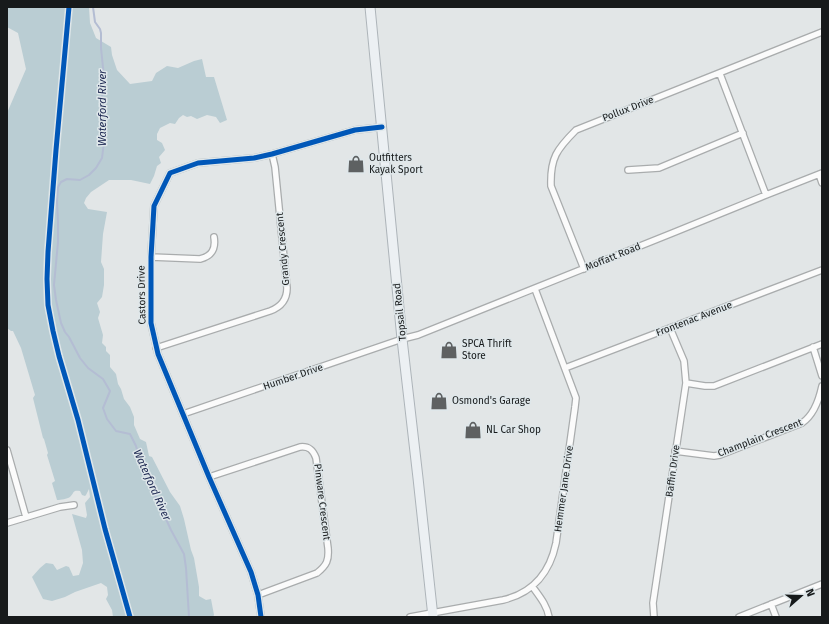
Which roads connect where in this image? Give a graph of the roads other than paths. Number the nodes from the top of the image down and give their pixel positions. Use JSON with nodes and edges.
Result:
{"nodes":[{"id":1,"x":370,"y":7,"type":"edge"},
{"id":2,"x":822,"y":32,"type":"edge"},
{"id":3,"x":720,"y":74,"type":"junction"},
{"id":4,"x":382,"y":127,"type":"junction"},
{"id":5,"x":743,"y":133,"type":"junction"},
{"id":6,"x":272,"y":154,"type":"junction"},
{"id":7,"x":628,"y":170,"type":"dead end"},
{"id":8,"x":820,"y":174,"type":"edge"},
{"id":9,"x":822,"y":183,"type":"edge"},
{"id":10,"x":766,"y":195,"type":"junction"},
{"id":11,"x":214,"y":237,"type":"dead end"},
{"id":12,"x":151,"y":257,"type":"junction"},
{"id":13,"x":584,"y":269,"type":"junction"},
{"id":14,"x":822,"y":270,"type":"edge"},
{"id":15,"x":535,"y":289,"type":"junction"},
{"id":16,"x":670,"y":328,"type":"junction"},
{"id":17,"x":402,"y":339,"type":"junction"},
{"id":18,"x":822,"y":344,"type":"edge"},
{"id":19,"x":813,"y":347,"type":"junction"},
{"id":20,"x":156,"y":348,"type":"junction"},
{"id":21,"x":565,"y":368,"type":"junction"},
{"id":22,"x":822,"y":376,"type":"edge"},
{"id":23,"x":686,"y":383,"type":"junction"},
{"id":24,"x":822,"y":386,"type":"edge"},
{"id":25,"x":183,"y":414,"type":"junction"},
{"id":26,"x":7,"y":450,"type":"edge"},
{"id":27,"x":675,"y":451,"type":"junction"},
{"id":28,"x":209,"y":477,"type":"junction"},
{"id":29,"x":74,"y":505,"type":"dead end"},
{"id":30,"x":26,"y":517,"type":"junction"},
{"id":31,"x":7,"y":524,"type":"edge"},
{"id":32,"x":822,"y":584,"type":"edge"},
{"id":33,"x":532,"y":586,"type":"junction"},
{"id":34,"x":258,"y":595,"type":"junction"},
{"id":35,"x":771,"y":604,"type":"junction"},
{"id":36,"x":433,"y":615,"type":"edge"},
{"id":37,"x":261,"y":617,"type":"edge"},
{"id":38,"x":410,"y":617,"type":"edge"},
{"id":39,"x":549,"y":617,"type":"edge"},
{"id":40,"x":654,"y":617,"type":"edge"},
{"id":41,"x":739,"y":617,"type":"edge"},
{"id":42,"x":776,"y":617,"type":"edge"}],
"edges":[{"from":1,"to":4,"type":"main road","name":"Topsail Road"},
{"from":2,"to":3,"type":"street","name":"Pollux Drive"},
{"from":3,"to":5,"type":"street"},
{"from":3,"to":13,"type":"street","name":"Pollux Drive"},
{"from":4,"to":6,"type":"street","name":"Castors Drive"},
{"from":4,"to":17,"type":"main road","name":"Topsail Road"},
{"from":5,"to":7,"type":"street"},
{"from":5,"to":10,"type":"street"},
{"from":6,"to":12,"type":"street","name":"Castors Drive"},
{"from":6,"to":20,"type":"street","name":"Grandy Crescent"},
{"from":8,"to":9,"type":"street"},
{"from":8,"to":10,"type":"street","name":"Moffatt Road"},
{"from":10,"to":13,"type":"street","name":"Moffatt Road"},
{"from":11,"to":12,"type":"street"},
{"from":12,"to":20,"type":"street","name":"Castors Drive"},
{"from":13,"to":15,"type":"street","name":"Moffatt Road"},
{"from":14,"to":16,"type":"street","name":"Frontenac Avenue"},
{"from":15,"to":17,"type":"street","name":"Moffatt Road"},
{"from":15,"to":21,"type":"street","name":"Hemmer Jane Drive"},
{"from":16,"to":21,"type":"street","name":"Frontenac Avenue"},
{"from":16,"to":23,"type":"street","name":"Baffin Drive"},
{"from":17,"to":25,"type":"street","name":"Humber Drive"},
{"from":17,"to":36,"type":"main road","name":"Topsail Road"},
{"from":18,"to":19,"type":"street"},
{"from":19,"to":22,"type":"street"},
{"from":19,"to":23,"type":"street"},
{"from":20,"to":25,"type":"street","name":"Castors Drive"},
{"from":21,"to":33,"type":"street","name":"Hemmer Jane Drive"},
{"from":23,"to":27,"type":"street","name":"Baffin Drive"},
{"from":24,"to":27,"type":"street","name":"Champlain Crescent"},
{"from":25,"to":28,"type":"street","name":"Castors Drive"},
{"from":26,"to":30,"type":"street"},
{"from":27,"to":40,"type":"street","name":"Baffin Drive"},
{"from":28,"to":34,"type":"street","name":"Castors Drive"},
{"from":28,"to":34,"type":"street","name":"Pinware Crescent"},
{"from":29,"to":30,"type":"street"},
{"from":30,"to":31,"type":"street"},
{"from":32,"to":35,"type":"street"},
{"from":33,"to":36,"type":"street","name":"Hemmer Jane Drive"},
{"from":33,"to":39,"type":"street"},
{"from":34,"to":37,"type":"street","name":"Castors Drive"},
{"from":35,"to":41,"type":"street"},
{"from":35,"to":42,"type":"street"},
{"from":36,"to":38,"type":"street","name":"Hemmer Jane Drive"}]}
